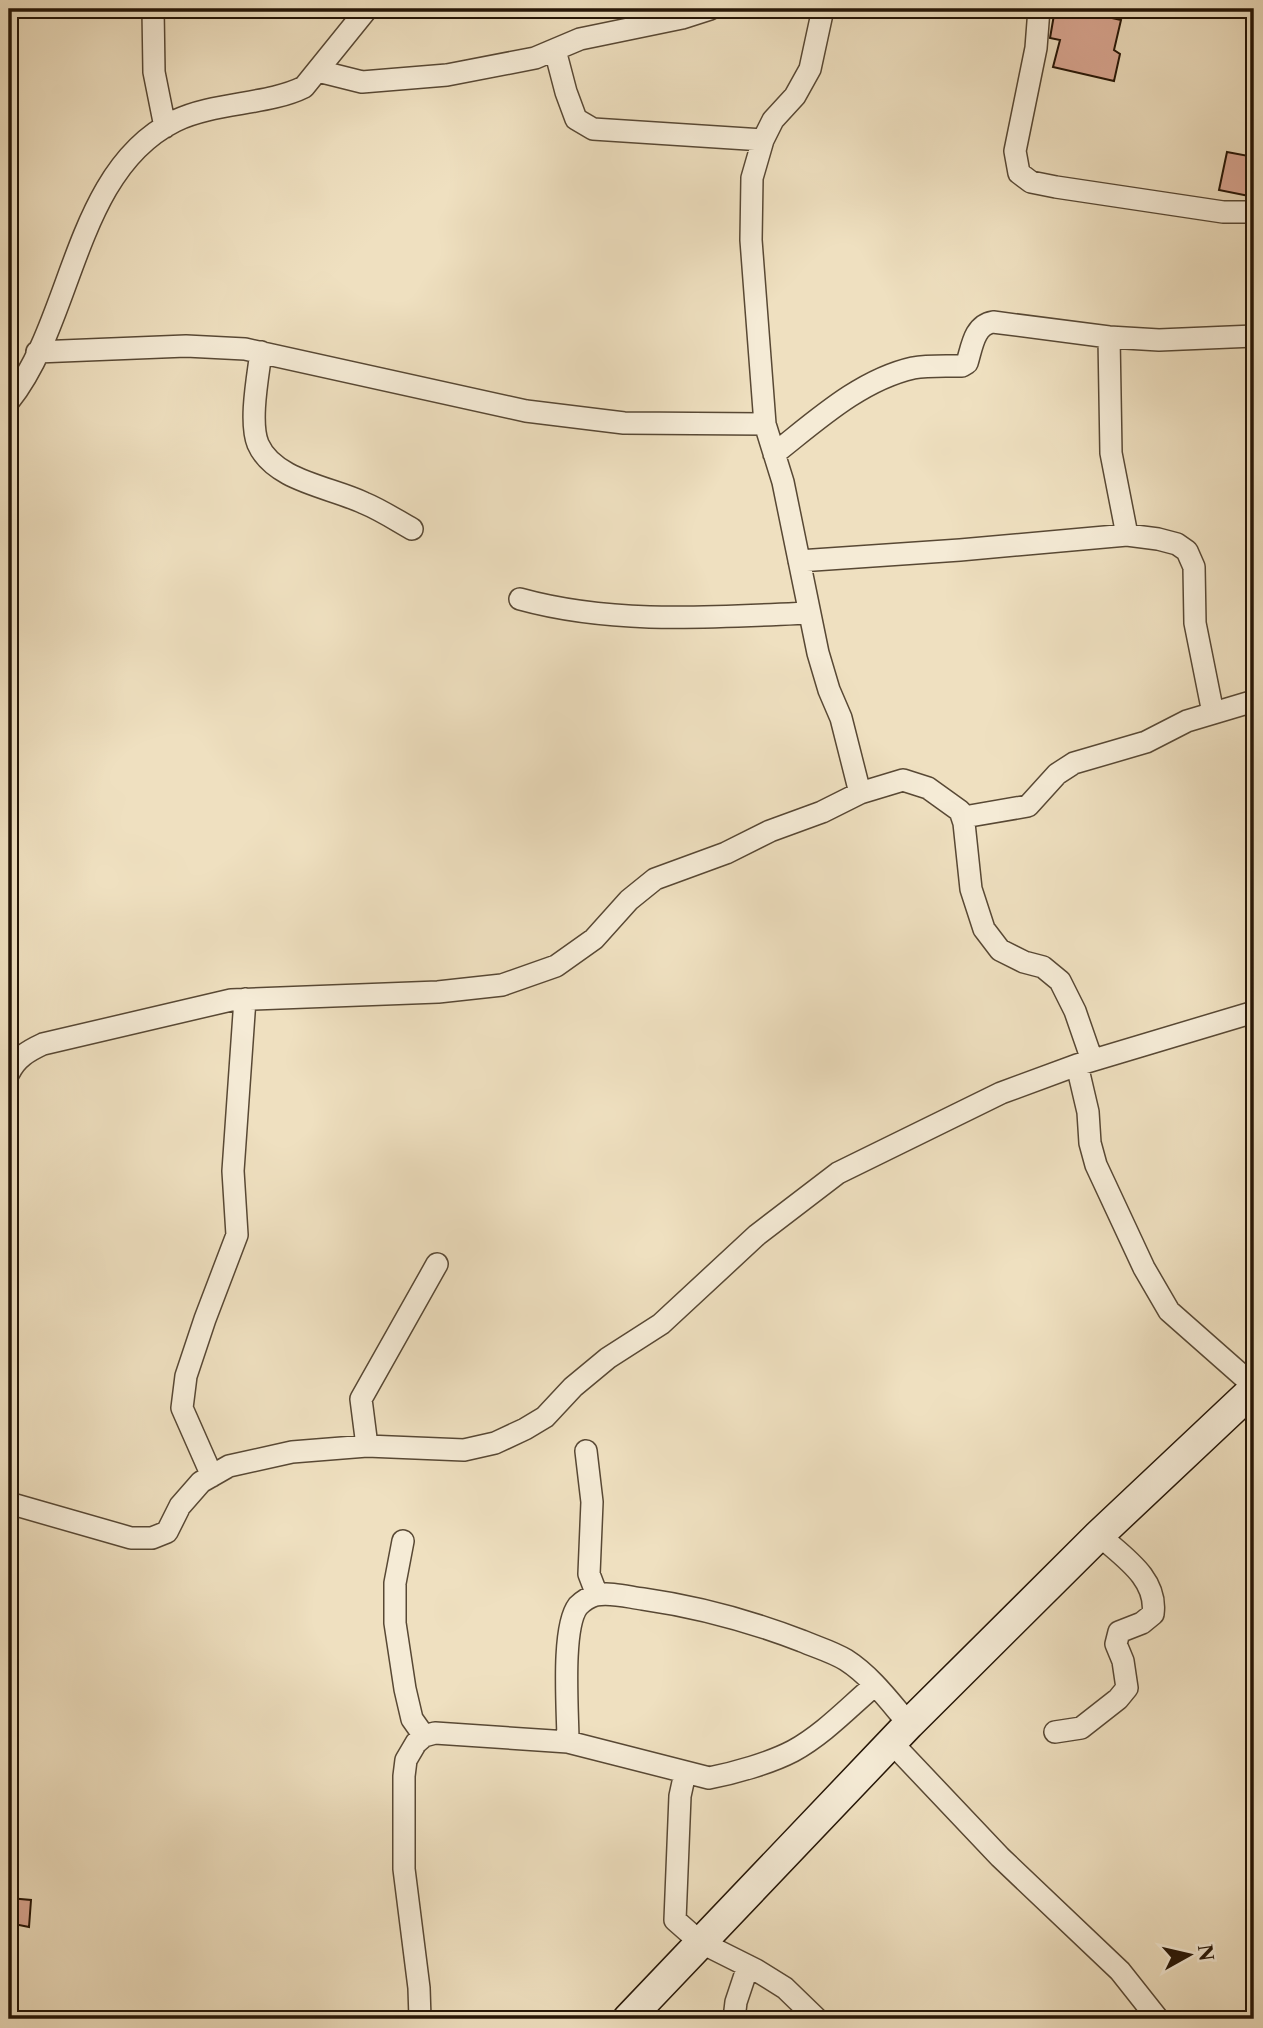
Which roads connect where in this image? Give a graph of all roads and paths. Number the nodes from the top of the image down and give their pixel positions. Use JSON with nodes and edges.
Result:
{"nodes":[{"id":1,"x":153,"y":9,"type":"edge"},
{"id":2,"x":366,"y":9,"type":"edge"},
{"id":3,"x":710,"y":9,"type":"edge"},
{"id":4,"x":823,"y":9,"type":"edge"},
{"id":5,"x":1039,"y":9,"type":"edge"},
{"id":6,"x":555,"y":50,"type":"junction"},
{"id":7,"x":318,"y":71,"type":"junction"},
{"id":8,"x":165,"y":127,"type":"junction"},
{"id":9,"x":763,"y":140,"type":"junction"},
{"id":10,"x":1254,"y":212,"type":"edge"},
{"id":11,"x":1254,"y":335,"type":"edge"},
{"id":12,"x":1109,"y":337,"type":"junction"},
{"id":13,"x":37,"y":352,"type":"junction"},
{"id":14,"x":261,"y":352,"type":"junction"},
{"id":15,"x":9,"y":401,"type":"edge"},
{"id":16,"x":765,"y":424,"type":"junction"},
{"id":17,"x":774,"y":454,"type":"junction"},
{"id":18,"x":412,"y":529,"type":"dead end"},
{"id":19,"x":1127,"y":535,"type":"junction"},
{"id":20,"x":799,"y":561,"type":"junction"},
{"id":21,"x":520,"y":599,"type":"dead end"},
{"id":22,"x":809,"y":613,"type":"junction"},
{"id":23,"x":1254,"y":702,"type":"edge"},
{"id":24,"x":1213,"y":713,"type":"junction"},
{"id":25,"x":860,"y":793,"type":"junction"},
{"id":26,"x":964,"y":817,"type":"junction"},
{"id":27,"x":245,"y":999,"type":"junction"},
{"id":28,"x":1254,"y":1012,"type":"edge"},
{"id":29,"x":1084,"y":1063,"type":"junction"},
{"id":30,"x":9,"y":1073,"type":"edge"},
{"id":31,"x":437,"y":1264,"type":"dead end"},
{"id":32,"x":1254,"y":1388,"type":"edge"},
{"id":33,"x":367,"y":1446,"type":"junction"},
{"id":34,"x":586,"y":1451,"type":"dead end"},
{"id":35,"x":212,"y":1476,"type":"junction"},
{"id":36,"x":9,"y":1503,"type":"edge"},
{"id":37,"x":1099,"y":1535,"type":"junction"},
{"id":38,"x":403,"y":1541,"type":"dead end"},
{"id":39,"x":597,"y":1595,"type":"junction"},
{"id":40,"x":875,"y":1685,"type":"junction"},
{"id":41,"x":1055,"y":1732,"type":"dead end"},
{"id":42,"x":901,"y":1734,"type":"junction"},
{"id":43,"x":425,"y":1736,"type":"junction"},
{"id":44,"x":568,"y":1742,"type":"junction"},
{"id":45,"x":685,"y":1773,"type":"junction"},
{"id":46,"x":700,"y":1942,"type":"junction"},
{"id":47,"x":748,"y":1966,"type":"junction"},
{"id":48,"x":420,"y":2019,"type":"edge"},
{"id":49,"x":628,"y":2019,"type":"edge"},
{"id":50,"x":734,"y":2019,"type":"edge"},
{"id":51,"x":817,"y":2019,"type":"edge"},
{"id":52,"x":1158,"y":2019,"type":"edge"}],
"edges":[{"from":1,"to":8,"type":"street"},
{"from":2,"to":7,"type":"street"},
{"from":3,"to":6,"type":"street"},
{"from":4,"to":9,"type":"street"},
{"from":5,"to":10,"type":"street"},
{"from":6,"to":7,"type":"street"},
{"from":6,"to":9,"type":"street"},
{"from":7,"to":8,"type":"street"},
{"from":8,"to":13,"type":"street"},
{"from":9,"to":16,"type":"street"},
{"from":11,"to":12,"type":"street"},
{"from":12,"to":17,"type":"street"},
{"from":12,"to":19,"type":"street"},
{"from":13,"to":14,"type":"street"},
{"from":13,"to":15,"type":"street"},
{"from":14,"to":16,"type":"street"},
{"from":14,"to":18,"type":"street"},
{"from":16,"to":17,"type":"street"},
{"from":17,"to":20,"type":"street"},
{"from":19,"to":20,"type":"street"},
{"from":19,"to":24,"type":"street"},
{"from":20,"to":22,"type":"street"},
{"from":21,"to":22,"type":"street"},
{"from":22,"to":25,"type":"street"},
{"from":23,"to":24,"type":"street"},
{"from":24,"to":26,"type":"street"},
{"from":25,"to":26,"type":"street"},
{"from":25,"to":27,"type":"street"},
{"from":26,"to":29,"type":"street"},
{"from":27,"to":30,"type":"street"},
{"from":27,"to":35,"type":"street"},
{"from":28,"to":29,"type":"street"},
{"from":29,"to":32,"type":"street"},
{"from":29,"to":33,"type":"street"},
{"from":31,"to":33,"type":"street"},
{"from":32,"to":37,"type":"street"},
{"from":33,"to":35,"type":"street"},
{"from":34,"to":39,"type":"street"},
{"from":35,"to":36,"type":"street"},
{"from":37,"to":41,"type":"street"},
{"from":37,"to":42,"type":"street"},
{"from":38,"to":43,"type":"street"},
{"from":39,"to":40,"type":"street"},
{"from":39,"to":44,"type":"street"},
{"from":40,"to":42,"type":"street"},
{"from":40,"to":45,"type":"street"},
{"from":42,"to":46,"type":"street"},
{"from":42,"to":52,"type":"street"},
{"from":43,"to":44,"type":"street"},
{"from":43,"to":48,"type":"street"},
{"from":44,"to":45,"type":"street"},
{"from":45,"to":46,"type":"street"},
{"from":46,"to":47,"type":"street"},
{"from":46,"to":49,"type":"street"},
{"from":47,"to":50,"type":"street"},
{"from":47,"to":51,"type":"street"}]}
